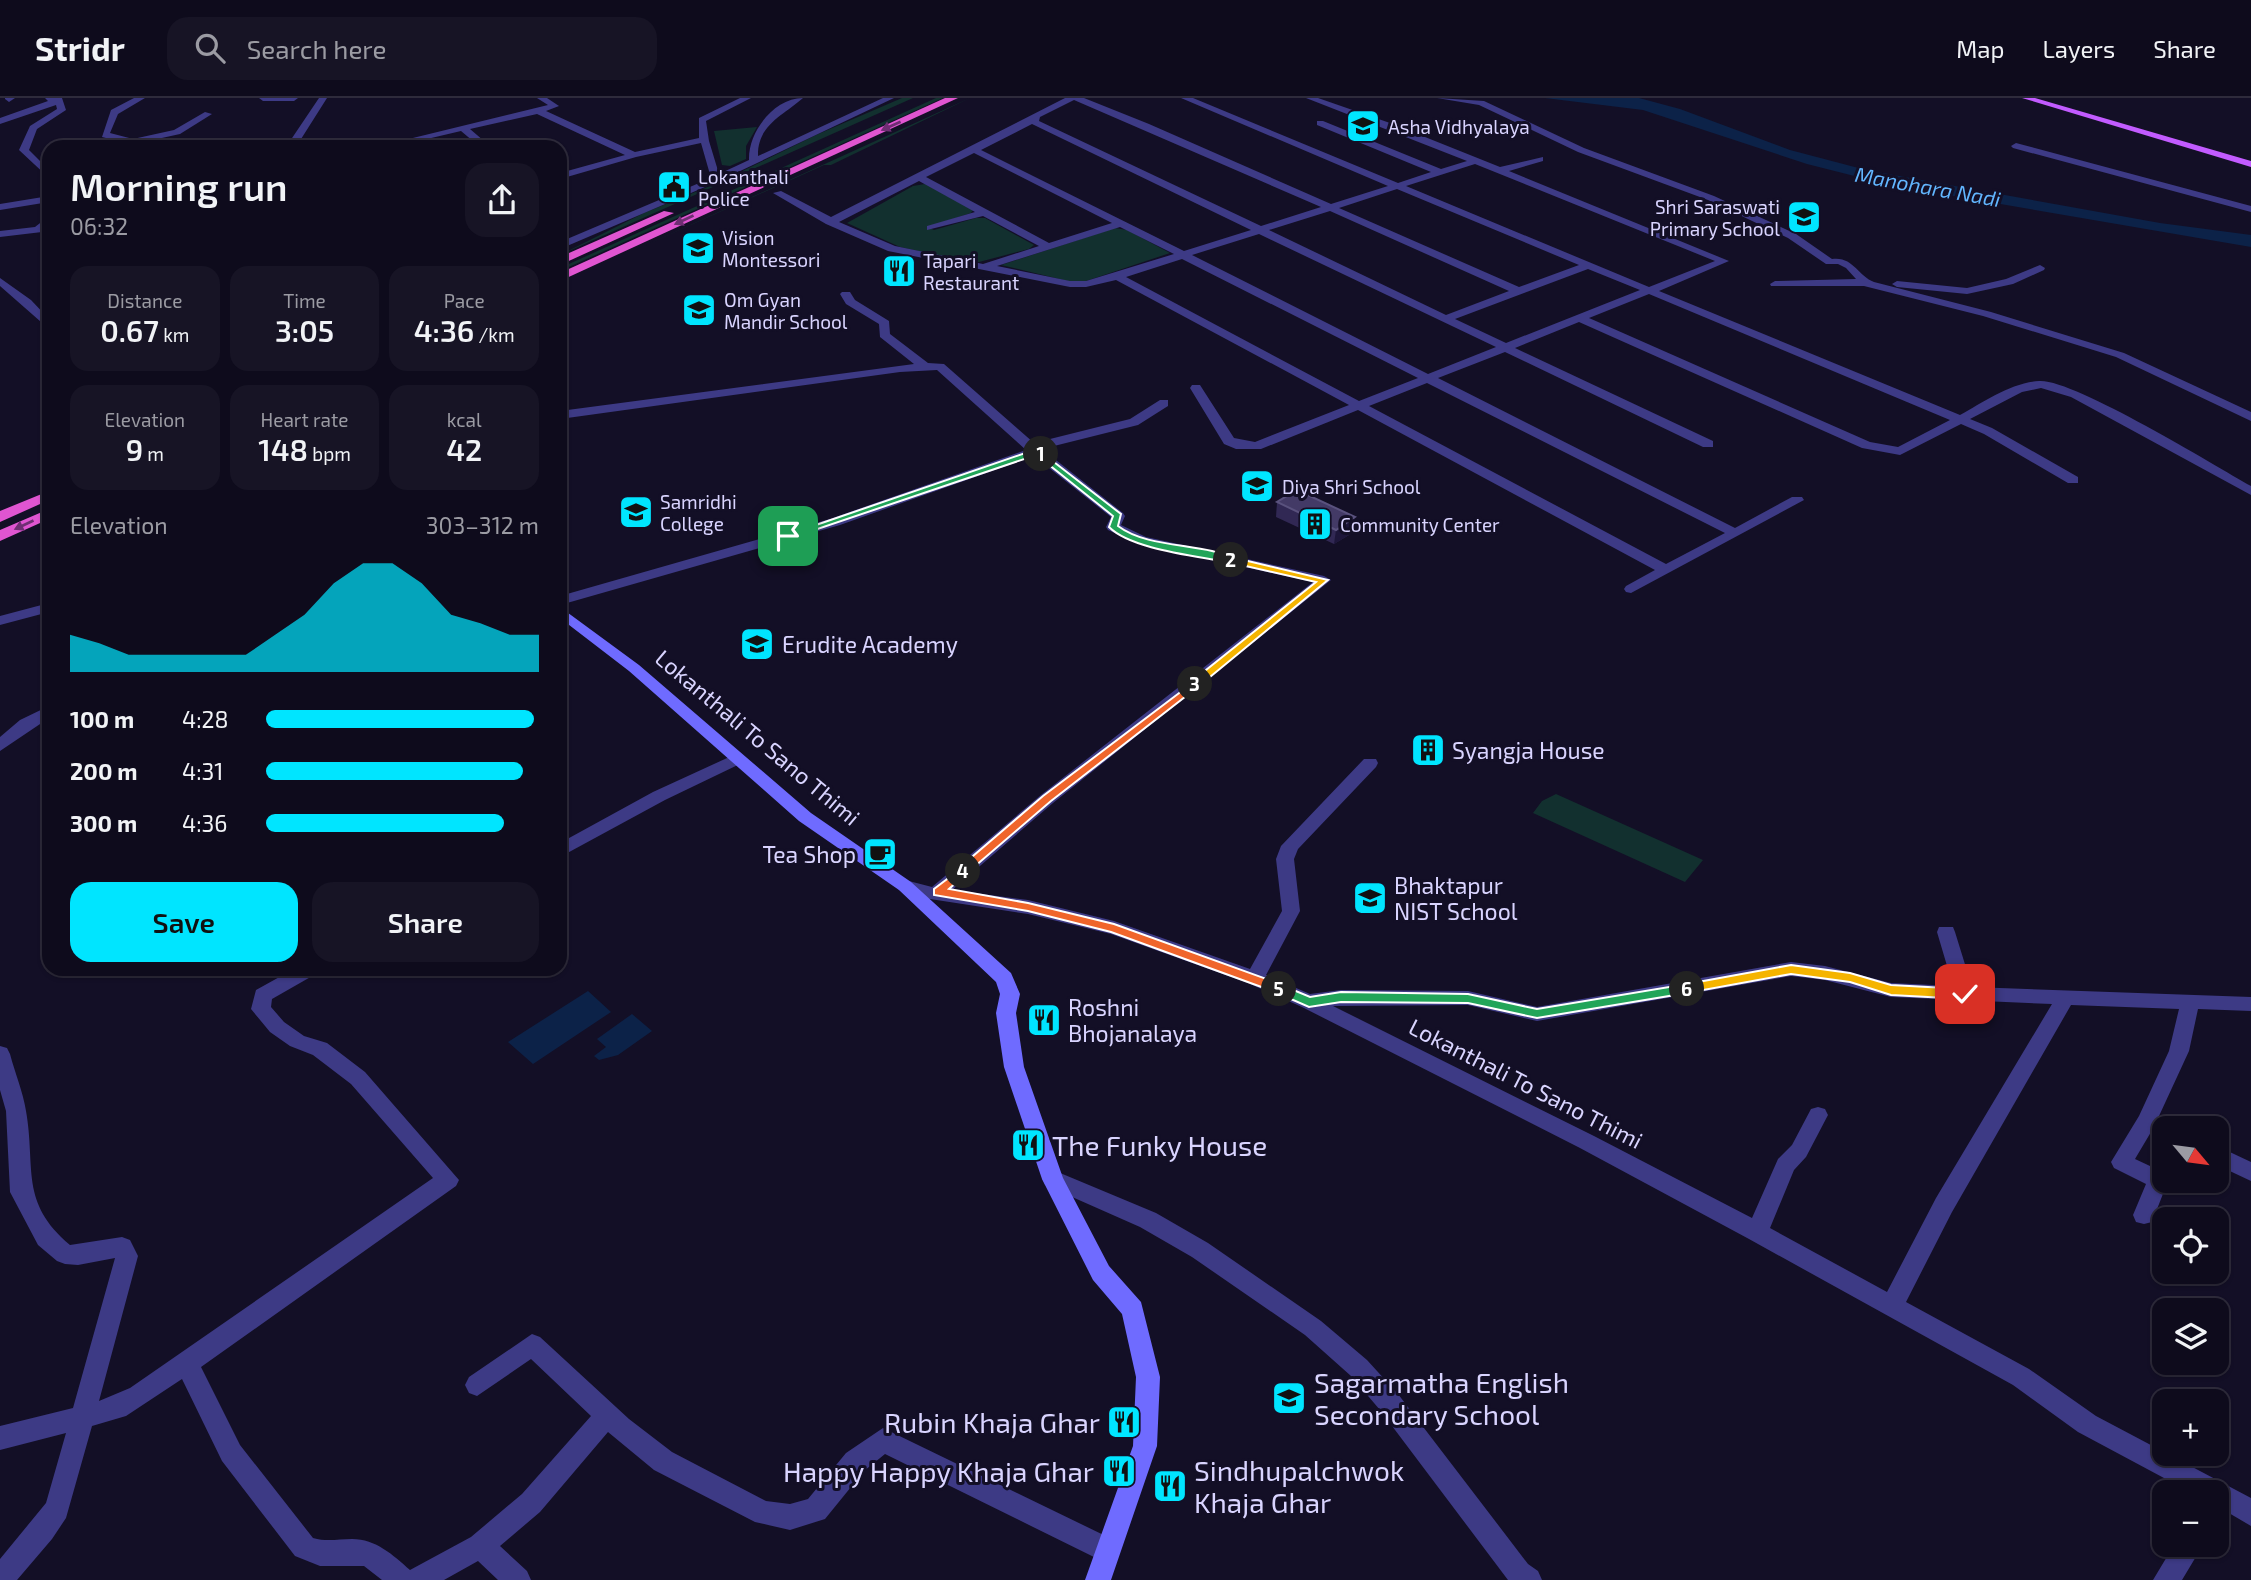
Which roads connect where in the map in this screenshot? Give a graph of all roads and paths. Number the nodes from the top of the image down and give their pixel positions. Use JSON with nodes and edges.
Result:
{"nodes":[{"id":1,"x":68,"y":98,"type":"edge"},
{"id":2,"x":141,"y":98,"type":"edge"},
{"id":3,"x":263,"y":98,"type":"edge"},
{"id":4,"x":294,"y":98,"type":"edge"},
{"id":5,"x":323,"y":98,"type":"edge"},
{"id":6,"x":541,"y":98,"type":"edge"},
{"id":7,"x":747,"y":98,"type":"edge"},
{"id":8,"x":799,"y":98,"type":"edge"},
{"id":9,"x":890,"y":98,"type":"edge"},
{"id":10,"x":929,"y":98,"type":"edge"},
{"id":11,"x":953,"y":98,"type":"edge"},
{"id":12,"x":1074,"y":98,"type":"edge"},
{"id":13,"x":1185,"y":98,"type":"edge"},
{"id":14,"x":1310,"y":98,"type":"edge"},
{"id":15,"x":1441,"y":98,"type":"edge"},
{"id":16,"x":2025,"y":98,"type":"edge"},
{"id":17,"x":52,"y":100,"type":"edge"},
{"id":18,"x":538,"y":111,"type":"junction"},
{"id":19,"x":208,"y":114,"type":"dead end"},
{"id":20,"x":1033,"y":120,"type":"junction"},
{"id":21,"x":0,"y":121,"type":"edge"},
{"id":22,"x":1320,"y":123,"type":"dead end"},
{"id":23,"x":463,"y":128,"type":"junction"},
{"id":24,"x":120,"y":140,"type":"edge"},
{"id":25,"x":151,"y":140,"type":"edge"},
{"id":26,"x":296,"y":140,"type":"edge"},
{"id":27,"x":411,"y":140,"type":"edge"},
{"id":28,"x":478,"y":140,"type":"edge"},
{"id":29,"x":703,"y":140,"type":"junction"},
{"id":30,"x":2016,"y":146,"type":"dead end"},
{"id":31,"x":975,"y":150,"type":"junction"},
{"id":32,"x":634,"y":155,"type":"junction"},
{"id":33,"x":1540,"y":159,"type":"dead end"},
{"id":34,"x":1478,"y":160,"type":"junction"},
{"id":35,"x":754,"y":161,"type":"junction"},
{"id":36,"x":2251,"y":164,"type":"edge"},
{"id":37,"x":42,"y":168,"type":"edge"},
{"id":38,"x":1502,"y":170,"type":"junction"},
{"id":39,"x":1440,"y":172,"type":"junction"},
{"id":40,"x":567,"y":174,"type":"edge"},
{"id":41,"x":920,"y":178,"type":"junction"},
{"id":42,"x":716,"y":179,"type":"junction"},
{"id":43,"x":1397,"y":186,"type":"junction"},
{"id":44,"x":778,"y":193,"type":"dead end"},
{"id":45,"x":42,"y":200,"type":"edge"},
{"id":46,"x":0,"y":207,"type":"edge"},
{"id":47,"x":1329,"y":208,"type":"junction"},
{"id":48,"x":2251,"y":209,"type":"edge"},
{"id":49,"x":985,"y":212,"type":"junction"},
{"id":50,"x":830,"y":222,"type":"junction"},
{"id":51,"x":1121,"y":224,"type":"junction"},
{"id":52,"x":42,"y":226,"type":"edge"},
{"id":53,"x":931,"y":228,"type":"dead end"},
{"id":54,"x":1259,"y":230,"type":"junction"},
{"id":55,"x":0,"y":234,"type":"edge"},
{"id":56,"x":567,"y":243,"type":"edge"},
{"id":57,"x":1047,"y":246,"type":"junction"},
{"id":58,"x":1184,"y":254,"type":"junction"},
{"id":59,"x":567,"y":258,"type":"edge"},
{"id":60,"x":1586,"y":266,"type":"junction"},
{"id":61,"x":982,"y":268,"type":"junction"},
{"id":62,"x":2040,"y":268,"type":"dead end"},
{"id":63,"x":567,"y":274,"type":"edge"},
{"id":64,"x":1117,"y":276,"type":"junction"},
{"id":65,"x":0,"y":281,"type":"edge"},
{"id":66,"x":1865,"y":283,"type":"junction"},
{"id":67,"x":1775,"y":284,"type":"dead end"},
{"id":68,"x":1519,"y":291,"type":"junction"},
{"id":69,"x":1647,"y":291,"type":"junction"},
{"id":70,"x":846,"y":294,"type":"dead end"},
{"id":71,"x":42,"y":318,"type":"edge"},
{"id":72,"x":1447,"y":318,"type":"junction"},
{"id":73,"x":1578,"y":318,"type":"junction"},
{"id":74,"x":1506,"y":347,"type":"junction"},
{"id":75,"x":924,"y":366,"type":"junction"},
{"id":76,"x":1429,"y":377,"type":"junction"},
{"id":77,"x":1196,"y":388,"type":"dead end"},
{"id":78,"x":1164,"y":403,"type":"dead end"},
{"id":79,"x":1357,"y":406,"type":"junction"},
{"id":80,"x":567,"y":414,"type":"edge"},
{"id":81,"x":2251,"y":417,"type":"edge"},
{"id":82,"x":1960,"y":421,"type":"junction"},
{"id":83,"x":1708,"y":443,"type":"dead end"},
{"id":84,"x":1034,"y":449,"type":"junction"},
{"id":85,"x":2073,"y":480,"type":"dead end"},
{"id":86,"x":2251,"y":491,"type":"edge"},
{"id":87,"x":42,"y":498,"type":"edge"},
{"id":88,"x":1797,"y":500,"type":"dead end"},
{"id":89,"x":42,"y":516,"type":"edge"},
{"id":90,"x":0,"y":517,"type":"edge"},
{"id":91,"x":1735,"y":533,"type":"junction"},
{"id":92,"x":0,"y":536,"type":"edge"},
{"id":93,"x":1666,"y":570,"type":"junction"},
{"id":94,"x":1631,"y":589,"type":"dead end"},
{"id":95,"x":567,"y":599,"type":"edge"},
{"id":96,"x":42,"y":609,"type":"edge"},
{"id":97,"x":567,"y":616,"type":"edge"},
{"id":98,"x":0,"y":621,"type":"edge"},
{"id":99,"x":42,"y":716,"type":"edge"},
{"id":100,"x":0,"y":746,"type":"edge"},
{"id":101,"x":738,"y":758,"type":"junction"},
{"id":102,"x":1370,"y":763,"type":"dead end"},
{"id":103,"x":567,"y":846,"type":"edge"},
{"id":104,"x":905,"y":886,"type":"junction"},
{"id":105,"x":939,"y":892,"type":"junction"},
{"id":106,"x":1946,"y":932,"type":"dead end"},
{"id":107,"x":296,"y":976,"type":"edge"},
{"id":108,"x":1255,"y":978,"type":"junction"},
{"id":109,"x":1965,"y":994,"type":"junction"},
{"id":110,"x":2065,"y":999,"type":"junction"},
{"id":111,"x":1309,"y":1002,"type":"junction"},
{"id":112,"x":2190,"y":1002,"type":"junction"},
{"id":113,"x":2251,"y":1004,"type":"edge"},
{"id":114,"x":0,"y":1054,"type":"edge"},
{"id":115,"x":1818,"y":1115,"type":"dead end"},
{"id":116,"x":2159,"y":1116,"type":"edge"},
{"id":117,"x":2152,"y":1128,"type":"edge"},
{"id":118,"x":2230,"y":1162,"type":"edge"},
{"id":119,"x":2251,"y":1172,"type":"edge"},
{"id":120,"x":2152,"y":1177,"type":"edge"},
{"id":121,"x":1053,"y":1179,"type":"junction"},
{"id":122,"x":2152,"y":1194,"type":"edge"},
{"id":123,"x":2144,"y":1214,"type":"dead end"},
{"id":124,"x":1757,"y":1232,"type":"junction"},
{"id":125,"x":1892,"y":1306,"type":"junction"},
{"id":126,"x":186,"y":1362,"type":"junction"},
{"id":127,"x":477,"y":1385,"type":"dead end"},
{"id":128,"x":607,"y":1415,"type":"junction"},
{"id":129,"x":80,"y":1419,"type":"junction"},
{"id":130,"x":0,"y":1438,"type":"edge"},
{"id":131,"x":2186,"y":1480,"type":"edge"},
{"id":132,"x":2229,"y":1503,"type":"edge"},
{"id":133,"x":2251,"y":1513,"type":"edge"},
{"id":134,"x":480,"y":1546,"type":"junction"},
{"id":135,"x":1107,"y":1550,"type":"junction"},
{"id":136,"x":2182,"y":1557,"type":"edge"},
{"id":137,"x":0,"y":1579,"type":"edge"},
{"id":138,"x":401,"y":1580,"type":"edge"},
{"id":139,"x":418,"y":1580,"type":"edge"},
{"id":140,"x":517,"y":1580,"type":"edge"},
{"id":141,"x":1098,"y":1580,"type":"edge"},
{"id":142,"x":1529,"y":1580,"type":"edge"},
{"id":143,"x":2166,"y":1580,"type":"edge"}],
"edges":[{"from":1,"to":17,"type":"street"},
{"from":2,"to":24,"type":"street"},
{"from":3,"to":4,"type":"street"},
{"from":5,"to":26,"type":"street"},
{"from":6,"to":18,"type":"street"},
{"from":7,"to":29,"type":"street"},
{"from":8,"to":35,"type":"street"},
{"from":9,"to":35,"type":"street"},
{"from":10,"to":59,"type":"highway"},
{"from":11,"to":63,"type":"highway","one_way":true},
{"from":12,"to":20,"type":"street"},
{"from":12,"to":47,"type":"street"},
{"from":13,"to":43,"type":"street"},
{"from":14,"to":34,"type":"street"},
{"from":15,"to":66,"type":"street"},
{"from":16,"to":36,"type":"main road"},
{"from":17,"to":21,"type":"street"},
{"from":17,"to":37,"type":"street"},
{"from":18,"to":23,"type":"street"},
{"from":18,"to":32,"type":"street"},
{"from":19,"to":25,"type":"street"},
{"from":20,"to":31,"type":"street"},
{"from":20,"to":54,"type":"street"},
{"from":22,"to":39,"type":"street"},
{"from":23,"to":27,"type":"street"},
{"from":23,"to":28,"type":"street"},
{"from":29,"to":32,"type":"street"},
{"from":29,"to":42,"type":"street"},
{"from":30,"to":48,"type":"street"},
{"from":31,"to":41,"type":"street"},
{"from":31,"to":51,"type":"street"},
{"from":32,"to":40,"type":"street"},
{"from":33,"to":38,"type":"street"},
{"from":34,"to":38,"type":"street"},
{"from":34,"to":39,"type":"street"},
{"from":35,"to":42,"type":"street"},
{"from":38,"to":69,"type":"street"},
{"from":39,"to":43,"type":"street"},
{"from":41,"to":49,"type":"street"},
{"from":41,"to":50,"type":"street"},
{"from":42,"to":56,"type":"street"},
{"from":43,"to":47,"type":"street"},
{"from":43,"to":60,"type":"street"},
{"from":44,"to":50,"type":"street"},
{"from":45,"to":46,"type":"street"},
{"from":47,"to":54,"type":"street"},
{"from":47,"to":68,"type":"street"},
{"from":49,"to":53,"type":"street"},
{"from":49,"to":57,"type":"street"},
{"from":50,"to":61,"type":"street"},
{"from":51,"to":57,"type":"street"},
{"from":51,"to":58,"type":"street"},
{"from":52,"to":55,"type":"street"},
{"from":54,"to":58,"type":"street"},
{"from":54,"to":72,"type":"street"},
{"from":57,"to":61,"type":"street"},
{"from":58,"to":64,"type":"street"},
{"from":58,"to":76,"type":"street"},
{"from":60,"to":68,"type":"street"},
{"from":60,"to":69,"type":"street"},
{"from":61,"to":64,"type":"street"},
{"from":62,"to":66,"type":"street"},
{"from":64,"to":79,"type":"street"},
{"from":65,"to":71,"type":"street"},
{"from":66,"to":67,"type":"street"},
{"from":66,"to":81,"type":"street"},
{"from":68,"to":72,"type":"street"},
{"from":69,"to":73,"type":"street"},
{"from":69,"to":82,"type":"street"},
{"from":70,"to":75,"type":"street"},
{"from":72,"to":74,"type":"street"},
{"from":73,"to":74,"type":"street"},
{"from":73,"to":82,"type":"street"},
{"from":74,"to":76,"type":"street"},
{"from":74,"to":83,"type":"street"},
{"from":75,"to":80,"type":"street"},
{"from":75,"to":84,"type":"street"},
{"from":76,"to":79,"type":"street"},
{"from":76,"to":91,"type":"street"},
{"from":77,"to":79,"type":"street"},
{"from":78,"to":84,"type":"street"},
{"from":79,"to":93,"type":"street"},
{"from":82,"to":85,"type":"street"},
{"from":82,"to":86,"type":"street"},
{"from":84,"to":95,"type":"street"},
{"from":84,"to":105,"type":"street"},
{"from":87,"to":90,"type":"highway"},
{"from":88,"to":91,"type":"street"},
{"from":89,"to":92,"type":"highway","one_way":true},
{"from":91,"to":93,"type":"street"},
{"from":93,"to":94,"type":"street"},
{"from":96,"to":98,"type":"street"},
{"from":97,"to":101,"type":"main road","name":"Lokanthali To Sano Thimi"},
{"from":99,"to":100,"type":"street"},
{"from":101,"to":103,"type":"street"},
{"from":101,"to":104,"type":"main road","name":"Lokanthali To Sano Thimi"},
{"from":102,"to":108,"type":"street"},
{"from":104,"to":105,"type":"street","name":"Lokanthali To Sano Thimi"},
{"from":104,"to":121,"type":"main road"},
{"from":105,"to":108,"type":"street","name":"Lokanthali To Sano Thimi"},
{"from":106,"to":109,"type":"street"},
{"from":107,"to":126,"type":"street"},
{"from":108,"to":111,"type":"street","name":"Lokanthali To Sano Thimi"},
{"from":109,"to":110,"type":"street"},
{"from":109,"to":111,"type":"street"},
{"from":110,"to":112,"type":"street"},
{"from":110,"to":125,"type":"street"},
{"from":111,"to":124,"type":"street","name":"Lokanthali To Sano Thimi"},
{"from":112,"to":113,"type":"street"},
{"from":112,"to":116,"type":"street"},
{"from":114,"to":129,"type":"street"},
{"from":115,"to":124,"type":"street"},
{"from":117,"to":120,"type":"street"},
{"from":118,"to":119,"type":"street"},
{"from":121,"to":135,"type":"main road"},
{"from":121,"to":142,"type":"street"},
{"from":122,"to":123,"type":"street"},
{"from":124,"to":125,"type":"street","name":"Lokanthali To Sano Thimi"},
{"from":125,"to":131,"type":"street","name":"Lokanthali To Sano Thimi"},
{"from":126,"to":129,"type":"street"},
{"from":126,"to":138,"type":"street"},
{"from":127,"to":128,"type":"street"},
{"from":128,"to":134,"type":"street"},
{"from":128,"to":135,"type":"street"},
{"from":129,"to":130,"type":"street"},
{"from":129,"to":137,"type":"street"},
{"from":132,"to":133,"type":"street","name":"Lokanthali To Sano Thimi"},
{"from":134,"to":139,"type":"street"},
{"from":134,"to":140,"type":"street"},
{"from":135,"to":141,"type":"main road"},
{"from":136,"to":143,"type":"street"}]}
